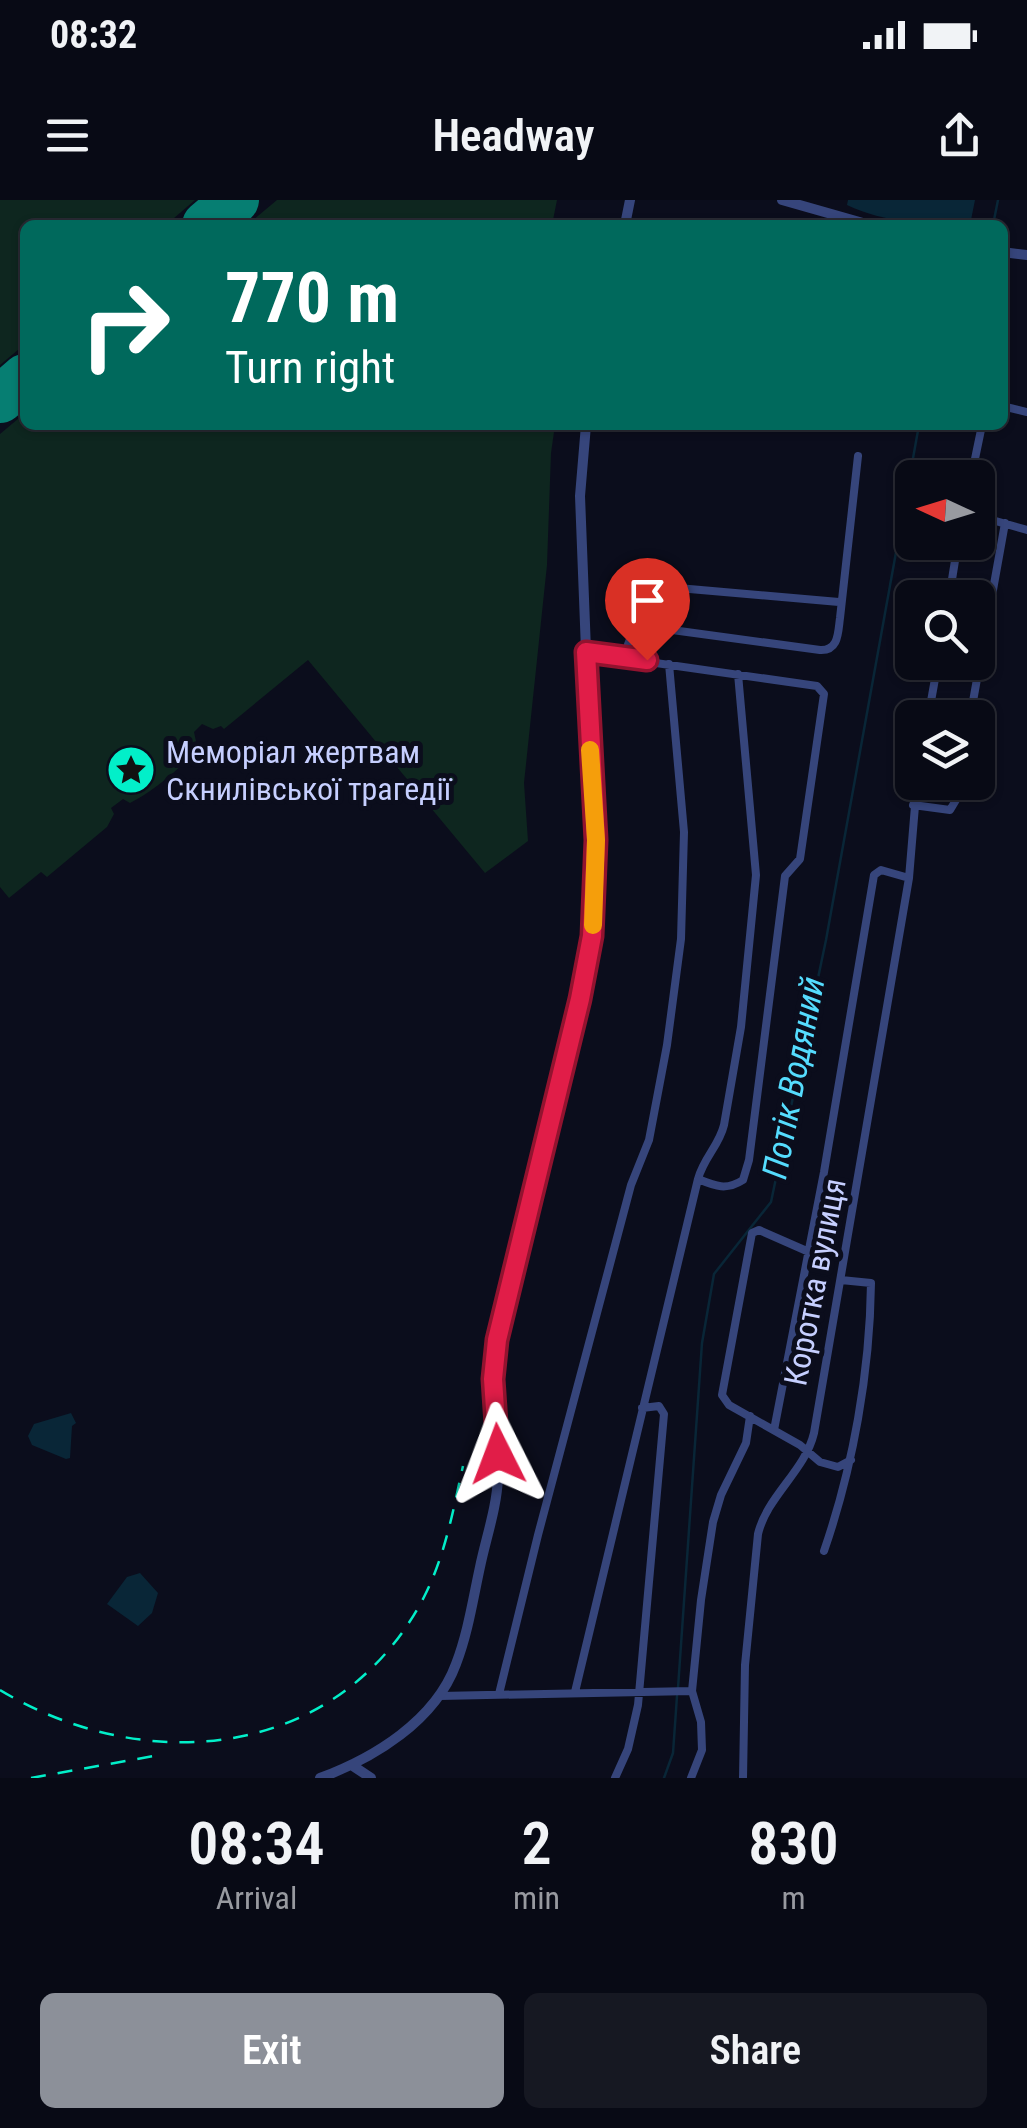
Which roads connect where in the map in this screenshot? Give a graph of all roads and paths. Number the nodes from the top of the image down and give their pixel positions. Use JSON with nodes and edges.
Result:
{"nodes":[{"id":1,"x":782,"y":200,"type":"edge"},
{"id":2,"x":818,"y":205,"type":"edge"},
{"id":3,"x":857,"y":220,"type":"edge"},
{"id":4,"x":586,"y":430,"type":"edge"},
{"id":5,"x":981,"y":430,"type":"edge"},
{"id":6,"x":858,"y":456,"type":"dead end"},
{"id":7,"x":975,"y":460,"type":"edge"},
{"id":8,"x":995,"y":520,"type":"edge"},
{"id":9,"x":1005,"y":523,"type":"junction"},
{"id":10,"x":1027,"y":530,"type":"edge"},
{"id":11,"x":655,"y":586,"type":"dead end"},
{"id":12,"x":839,"y":602,"type":"junction"},
{"id":13,"x":586,"y":652,"type":"junction"},
{"id":14,"x":625,"y":657,"type":"junction"},
{"id":15,"x":668,"y":664,"type":"junction"},
{"id":16,"x":738,"y":674,"type":"junction"},
{"id":17,"x":973,"y":700,"type":"edge"},
{"id":18,"x":915,"y":800,"type":"edge"},
{"id":19,"x":956,"y":800,"type":"edge"},
{"id":20,"x":914,"y":805,"type":"junction"},
{"id":21,"x":909,"y":878,"type":"junction"},
{"id":22,"x":698,"y":1179,"type":"junction"},
{"id":23,"x":809,"y":1252,"type":"junction"},
{"id":24,"x":841,"y":1280,"type":"junction"},
{"id":25,"x":642,"y":1408,"type":"junction"},
{"id":26,"x":750,"y":1416,"type":"junction"},
{"id":27,"x":774,"y":1430,"type":"junction"},
{"id":28,"x":807,"y":1454,"type":"junction"},
{"id":29,"x":851,"y":1460,"type":"junction"},
{"id":30,"x":824,"y":1551,"type":"dead end"},
{"id":31,"x":640,"y":1690,"type":"junction"},
{"id":32,"x":575,"y":1692,"type":"junction"},
{"id":33,"x":692,"y":1692,"type":"junction"},
{"id":34,"x":498,"y":1694,"type":"junction"},
{"id":35,"x":440,"y":1696,"type":"junction"},
{"id":36,"x":353,"y":1766,"type":"junction"},
{"id":37,"x":320,"y":1778,"type":"edge"},
{"id":38,"x":371,"y":1778,"type":"edge"},
{"id":39,"x":615,"y":1778,"type":"edge"},
{"id":40,"x":691,"y":1778,"type":"edge"},
{"id":41,"x":743,"y":1778,"type":"edge"}],
"edges":[{"from":1,"to":2,"type":"street"},
{"from":2,"to":3,"type":"street"},
{"from":4,"to":13,"type":"street"},
{"from":5,"to":7,"type":"street"},
{"from":6,"to":12,"type":"street"},
{"from":8,"to":9,"type":"street"},
{"from":9,"to":10,"type":"street"},
{"from":9,"to":17,"type":"street"},
{"from":11,"to":12,"type":"street"},
{"from":12,"to":14,"type":"street"},
{"from":13,"to":14,"type":"street"},
{"from":13,"to":35,"type":"street"},
{"from":14,"to":15,"type":"street"},
{"from":15,"to":16,"type":"street"},
{"from":15,"to":34,"type":"street"},
{"from":16,"to":22,"type":"street"},
{"from":16,"to":22,"type":"street"},
{"from":18,"to":20,"type":"street","name":"Коротка вулиця"},
{"from":19,"to":20,"type":"street"},
{"from":20,"to":21,"type":"street","name":"Коротка вулиця"},
{"from":21,"to":23,"type":"street"},
{"from":21,"to":24,"type":"street","name":"Коротка вулиця"},
{"from":22,"to":25,"type":"street"},
{"from":23,"to":26,"type":"street"},
{"from":23,"to":27,"type":"street"},
{"from":24,"to":28,"type":"street","name":"Коротка вулиця"},
{"from":24,"to":29,"type":"street"},
{"from":25,"to":31,"type":"street"},
{"from":25,"to":32,"type":"street"},
{"from":26,"to":27,"type":"street"},
{"from":26,"to":33,"type":"street"},
{"from":27,"to":28,"type":"street"},
{"from":28,"to":29,"type":"street"},
{"from":28,"to":41,"type":"street","name":"Коротка вулиця"},
{"from":29,"to":30,"type":"street"},
{"from":31,"to":32,"type":"street"},
{"from":31,"to":33,"type":"street"},
{"from":31,"to":39,"type":"street"},
{"from":32,"to":34,"type":"street"},
{"from":33,"to":40,"type":"street"},
{"from":34,"to":35,"type":"street"},
{"from":35,"to":36,"type":"street"},
{"from":36,"to":37,"type":"street"},
{"from":36,"to":38,"type":"street"}]}
